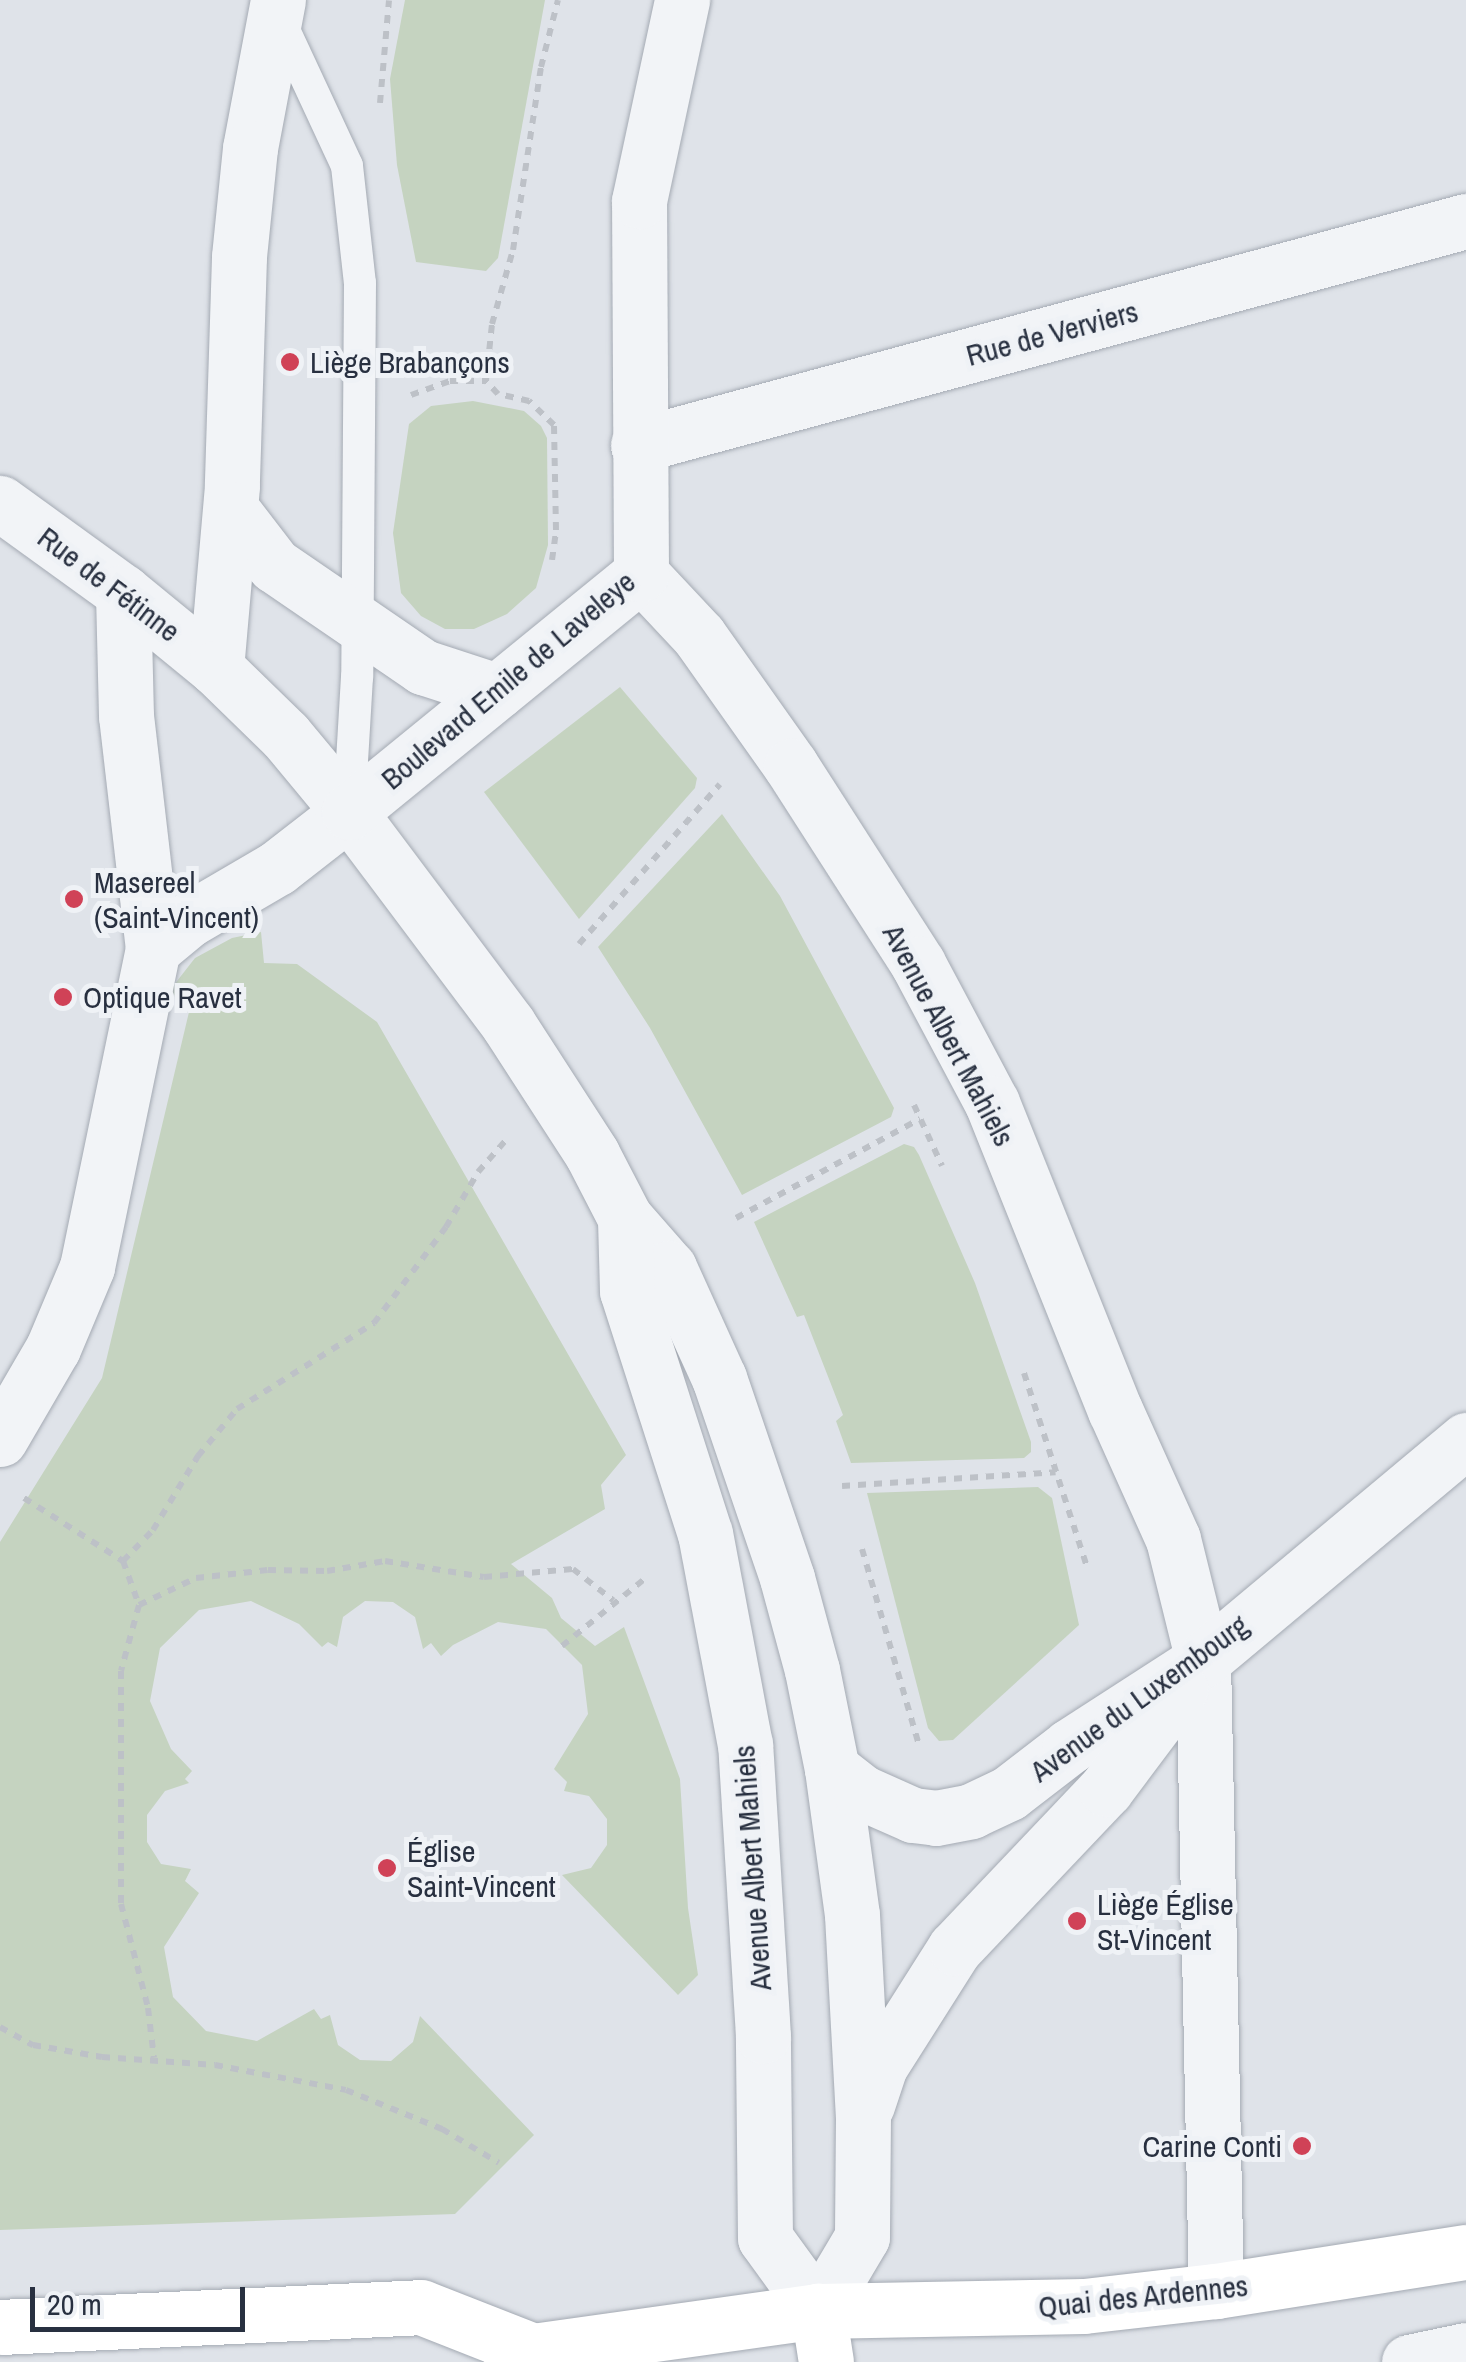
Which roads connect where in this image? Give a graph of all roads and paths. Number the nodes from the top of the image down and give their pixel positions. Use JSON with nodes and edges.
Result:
{"nodes":[{"id":1,"x":558,"y":0,"type":"edge"},
{"id":2,"x":682,"y":0,"type":"edge"},
{"id":3,"x":277,"y":6,"type":"edge"},
{"id":4,"x":1466,"y":221,"type":"edge"},
{"id":5,"x":486,"y":381,"type":"junction"},
{"id":6,"x":406,"y":397,"type":"dead end"},
{"id":7,"x":638,"y":445,"type":"junction"},
{"id":8,"x":0,"y":502,"type":"edge"},
{"id":9,"x":231,"y":510,"type":"junction"},
{"id":10,"x":551,"y":571,"type":"dead end"},
{"id":11,"x":642,"y":574,"type":"junction"},
{"id":12,"x":124,"y":592,"type":"junction"},
{"id":13,"x":358,"y":622,"type":"junction"},
{"id":14,"x":216,"y":668,"type":"junction"},
{"id":15,"x":497,"y":691,"type":"junction"},
{"id":16,"x":712,"y":766,"type":"dead end"},
{"id":17,"x":720,"y":784,"type":"junction"},
{"id":18,"x":731,"y":800,"type":"dead end"},
{"id":19,"x":349,"y":812,"type":"junction"},
{"id":20,"x":579,"y":944,"type":"dead end"},
{"id":21,"x":153,"y":950,"type":"junction"},
{"id":22,"x":551,"y":1089,"type":"junction"},
{"id":23,"x":906,"y":1089,"type":"dead end"},
{"id":24,"x":920,"y":1118,"type":"junction"},
{"id":25,"x":950,"y":1183,"type":"dead end"},
{"id":26,"x":625,"y":1218,"type":"junction"},
{"id":27,"x":736,"y":1218,"type":"dead end"},
{"id":28,"x":1024,"y":1371,"type":"dead end"},
{"id":29,"x":0,"y":1439,"type":"edge"},
{"id":30,"x":1466,"y":1440,"type":"edge"},
{"id":31,"x":1056,"y":1472,"type":"junction"},
{"id":32,"x":842,"y":1486,"type":"dead end"},
{"id":33,"x":16,"y":1492,"type":"dead end"},
{"id":34,"x":862,"y":1548,"type":"dead end"},
{"id":35,"x":123,"y":1562,"type":"junction"},
{"id":36,"x":1088,"y":1570,"type":"dead end"},
{"id":37,"x":613,"y":1600,"type":"dead end"},
{"id":38,"x":139,"y":1604,"type":"junction"},
{"id":39,"x":604,"y":1609,"type":"dead end"},
{"id":40,"x":562,"y":1646,"type":"dead end"},
{"id":41,"x":1203,"y":1660,"type":"junction"},
{"id":42,"x":924,"y":1760,"type":"dead end"},
{"id":43,"x":832,"y":1768,"type":"junction"},
{"id":44,"x":0,"y":2027,"type":"edge"},
{"id":45,"x":154,"y":2058,"type":"junction"},
{"id":46,"x":863,"y":2118,"type":"junction"},
{"id":47,"x":498,"y":2163,"type":"dead end"},
{"id":48,"x":1466,"y":2252,"type":"edge"},
{"id":49,"x":1216,"y":2291,"type":"junction"},
{"id":50,"x":0,"y":2327,"type":"edge"},
{"id":51,"x":822,"y":2336,"type":"edge"},
{"id":52,"x":1466,"y":2350,"type":"edge"},
{"id":53,"x":522,"y":2356,"type":"edge"},
{"id":54,"x":1409,"y":2362,"type":"edge"}],
"edges":[{"from":1,"to":5,"type":"path"},
{"from":2,"to":7,"type":"street","name":"Boulevard Emile de Laveleye"},
{"from":3,"to":9,"type":"street"},
{"from":3,"to":13,"type":"lane"},
{"from":4,"to":7,"type":"street","name":"Rue de Verviers"},
{"from":5,"to":6,"type":"path"},
{"from":5,"to":10,"type":"path"},
{"from":7,"to":11,"type":"street","name":"Boulevard Emile de Laveleye"},
{"from":8,"to":12,"type":"street","name":"Rue de Fétinne"},
{"from":9,"to":13,"type":"street"},
{"from":9,"to":14,"type":"street"},
{"from":11,"to":15,"type":"street","name":"Boulevard Emile de Laveleye"},
{"from":11,"to":41,"type":"street","name":"Avenue Albert Mahiels"},
{"from":12,"to":14,"type":"street","name":"Rue de Fétinne"},
{"from":12,"to":21,"type":"street"},
{"from":13,"to":15,"type":"street"},
{"from":13,"to":19,"type":"lane"},
{"from":14,"to":19,"type":"street","name":"Avenue Albert Mahiels"},
{"from":15,"to":19,"type":"street","name":"Boulevard Emile de Laveleye"},
{"from":16,"to":17,"type":"path"},
{"from":17,"to":18,"type":"path"},
{"from":17,"to":20,"type":"path"},
{"from":19,"to":21,"type":"street","name":"Boulevard Emile de Laveleye"},
{"from":19,"to":22,"type":"street","name":"Avenue Albert Mahiels"},
{"from":21,"to":29,"type":"street"},
{"from":22,"to":26,"type":"street","name":"Avenue Albert Mahiels"},
{"from":22,"to":35,"type":"path"},
{"from":23,"to":24,"type":"path"},
{"from":24,"to":25,"type":"path"},
{"from":24,"to":27,"type":"path"},
{"from":26,"to":43,"type":"street","name":"Avenue Albert Mahiels"},
{"from":26,"to":51,"type":"street","name":"Avenue Albert Mahiels"},
{"from":28,"to":31,"type":"path"},
{"from":30,"to":41,"type":"street","name":"Avenue du Luxembourg"},
{"from":31,"to":32,"type":"path"},
{"from":31,"to":36,"type":"path"},
{"from":33,"to":35,"type":"path"},
{"from":34,"to":42,"type":"path"},
{"from":35,"to":38,"type":"path"},
{"from":37,"to":38,"type":"path"},
{"from":38,"to":45,"type":"path"},
{"from":39,"to":40,"type":"path"},
{"from":41,"to":43,"type":"street","name":"Avenue du Luxembourg"},
{"from":41,"to":46,"type":"street","name":"Avenue Albert Mahiels"},
{"from":41,"to":49,"type":"street","name":"Avenue Albert Mahiels"},
{"from":43,"to":46,"type":"street","name":"Avenue Albert Mahiels"},
{"from":44,"to":45,"type":"path"},
{"from":45,"to":47,"type":"path"},
{"from":46,"to":51,"type":"street","name":"Avenue Albert Mahiels"},
{"from":48,"to":49,"type":"main road","name":"Quai des Ardennes"},
{"from":49,"to":51,"type":"main road","name":"Quai des Ardennes"},
{"from":50,"to":53,"type":"main road"},
{"from":51,"to":53,"type":"main road","name":"Quai des Ardennes"},
{"from":52,"to":54,"type":"street"}]}
